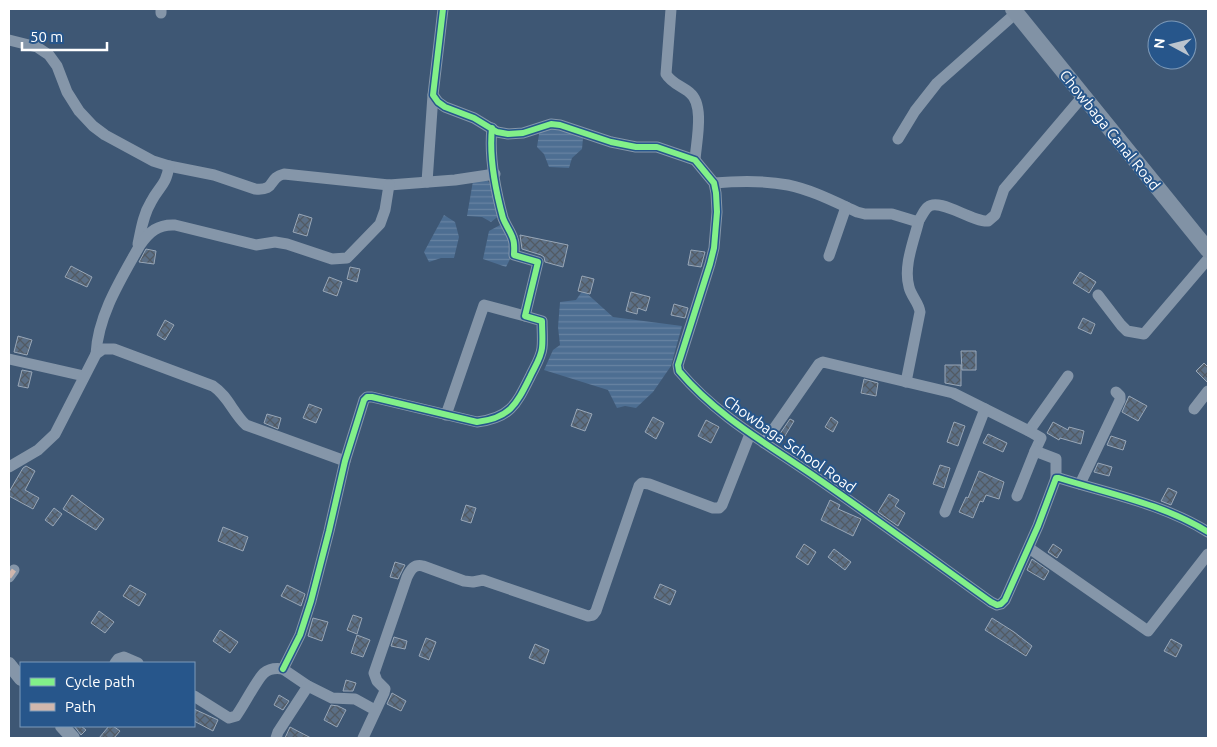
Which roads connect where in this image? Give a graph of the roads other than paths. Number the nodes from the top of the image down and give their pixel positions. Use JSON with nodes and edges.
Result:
{"nodes":[{"id":1,"x":443,"y":9,"type":"edge"},
{"id":2,"x":672,"y":9,"type":"edge"},
{"id":3,"x":1014,"y":11,"type":"edge"},
{"id":4,"x":9,"y":40,"type":"edge"},
{"id":5,"x":433,"y":95,"type":"junction"},
{"id":6,"x":1083,"y":96,"type":"junction"},
{"id":7,"x":492,"y":128,"type":"junction"},
{"id":8,"x":898,"y":139,"type":"dead end"},
{"id":9,"x":695,"y":160,"type":"junction"},
{"id":10,"x":169,"y":166,"type":"junction"},
{"id":11,"x":495,"y":174,"type":"junction"},
{"id":12,"x":427,"y":182,"type":"junction"},
{"id":13,"x":714,"y":182,"type":"junction"},
{"id":14,"x":389,"y":185,"type":"junction"},
{"id":15,"x":846,"y":208,"type":"junction"},
{"id":16,"x":919,"y":220,"type":"junction"},
{"id":17,"x":1208,"y":250,"type":"edge"},
{"id":18,"x":136,"y":251,"type":"junction"},
{"id":19,"x":829,"y":256,"type":"dead end"},
{"id":20,"x":1208,"y":259,"type":"edge"},
{"id":21,"x":1098,"y":296,"type":"dead end"},
{"id":22,"x":525,"y":316,"type":"junction"},
{"id":23,"x":96,"y":354,"type":"junction"},
{"id":24,"x":9,"y":359,"type":"edge"},
{"id":25,"x":84,"y":376,"type":"junction"},
{"id":26,"x":1068,"y":376,"type":"dead end"},
{"id":27,"x":906,"y":382,"type":"junction"},
{"id":28,"x":1116,"y":392,"type":"dead end"},
{"id":29,"x":1208,"y":392,"type":"edge"},
{"id":30,"x":985,"y":409,"type":"junction"},
{"id":31,"x":1194,"y":409,"type":"dead end"},
{"id":32,"x":446,"y":415,"type":"junction"},
{"id":33,"x":1029,"y":431,"type":"junction"},
{"id":34,"x":750,"y":434,"type":"junction"},
{"id":35,"x":764,"y":443,"type":"junction"},
{"id":36,"x":1035,"y":451,"type":"junction"},
{"id":37,"x":345,"y":461,"type":"junction"},
{"id":38,"x":9,"y":467,"type":"edge"},
{"id":39,"x":1056,"y":478,"type":"junction"},
{"id":40,"x":1080,"y":484,"type":"junction"},
{"id":41,"x":1017,"y":496,"type":"dead end"},
{"id":42,"x":945,"y":512,"type":"dead end"},
{"id":43,"x":1208,"y":532,"type":"edge"},
{"id":44,"x":1029,"y":548,"type":"junction"},
{"id":45,"x":1208,"y":554,"type":"edge"},
{"id":46,"x":116,"y":662,"type":"edge"},
{"id":47,"x":136,"y":662,"type":"edge"},
{"id":48,"x":9,"y":664,"type":"edge"},
{"id":49,"x":283,"y":670,"type":"junction"},
{"id":50,"x":20,"y":678,"type":"edge"},
{"id":51,"x":308,"y":686,"type":"junction"},
{"id":52,"x":195,"y":697,"type":"edge"},
{"id":53,"x":375,"y":710,"type":"junction"},
{"id":54,"x":276,"y":738,"type":"edge"},
{"id":55,"x":363,"y":738,"type":"edge"}],
"edges":[{"from":1,"to":5,"type":"street"},
{"from":2,"to":9,"type":"street"},
{"from":3,"to":6,"type":"main road","name":"Chowbaga Canal Road"},
{"from":3,"to":8,"type":"street"},
{"from":4,"to":10,"type":"street"},
{"from":5,"to":7,"type":"street"},
{"from":5,"to":12,"type":"street"},
{"from":6,"to":16,"type":"street"},
{"from":6,"to":17,"type":"main road","name":"Chowbaga Canal Road"},
{"from":7,"to":9,"type":"street"},
{"from":7,"to":11,"type":"street"},
{"from":9,"to":13,"type":"street"},
{"from":10,"to":14,"type":"street"},
{"from":10,"to":18,"type":"street"},
{"from":11,"to":12,"type":"street"},
{"from":11,"to":22,"type":"street"},
{"from":12,"to":14,"type":"street"},
{"from":13,"to":15,"type":"street"},
{"from":13,"to":34,"type":"street","name":"Chowbaga School Road"},
{"from":14,"to":18,"type":"street"},
{"from":15,"to":16,"type":"street"},
{"from":15,"to":19,"type":"street"},
{"from":16,"to":27,"type":"street"},
{"from":18,"to":23,"type":"street"},
{"from":20,"to":21,"type":"street"},
{"from":22,"to":32,"type":"street"},
{"from":22,"to":32,"type":"street"},
{"from":23,"to":25,"type":"street"},
{"from":23,"to":37,"type":"street"},
{"from":24,"to":25,"type":"street"},
{"from":25,"to":38,"type":"street"},
{"from":26,"to":33,"type":"street"},
{"from":27,"to":30,"type":"street"},
{"from":27,"to":35,"type":"street"},
{"from":28,"to":40,"type":"street"},
{"from":29,"to":31,"type":"street"},
{"from":30,"to":33,"type":"street"},
{"from":30,"to":42,"type":"street"},
{"from":32,"to":37,"type":"street"},
{"from":33,"to":36,"type":"street"},
{"from":34,"to":35,"type":"street","name":"Chowbaga School Road"},
{"from":34,"to":53,"type":"street"},
{"from":35,"to":44,"type":"street","name":"Chowbaga School Road"},
{"from":36,"to":39,"type":"street"},
{"from":36,"to":41,"type":"street"},
{"from":37,"to":49,"type":"street"},
{"from":39,"to":40,"type":"street"},
{"from":39,"to":44,"type":"street","name":"Chowbaga School Road"},
{"from":40,"to":43,"type":"street"},
{"from":44,"to":45,"type":"street"},
{"from":46,"to":47,"type":"street"},
{"from":48,"to":50,"type":"street"},
{"from":49,"to":51,"type":"street"},
{"from":49,"to":52,"type":"street"},
{"from":51,"to":53,"type":"street"},
{"from":51,"to":54,"type":"street"},
{"from":53,"to":55,"type":"street"}]}
